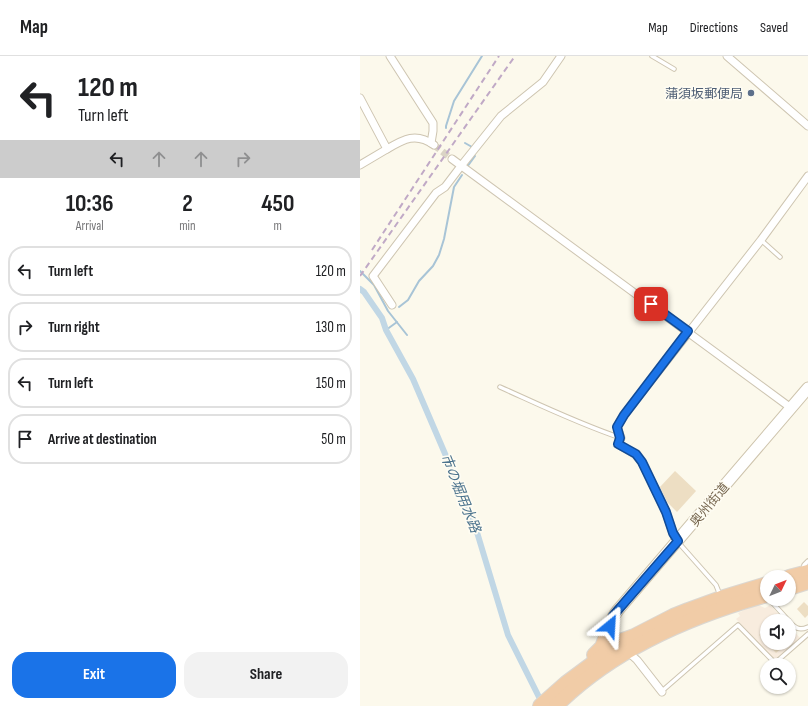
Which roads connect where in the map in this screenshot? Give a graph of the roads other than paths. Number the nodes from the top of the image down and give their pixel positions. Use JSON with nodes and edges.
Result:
{"nodes":[{"id":1,"x":390,"y":56,"type":"edge"},
{"id":2,"x":561,"y":56,"type":"edge"},
{"id":3,"x":652,"y":56,"type":"edge"},
{"id":4,"x":664,"y":56,"type":"edge"},
{"id":5,"x":727,"y":56,"type":"edge"},
{"id":6,"x":662,"y":62,"type":"junction"},
{"id":7,"x":674,"y":69,"type":"dead end"},
{"id":8,"x":360,"y":98,"type":"edge"},
{"id":9,"x":808,"y":126,"type":"edge"},
{"id":10,"x":387,"y":149,"type":"junction"},
{"id":11,"x":452,"y":159,"type":"tunnel mouth"},
{"id":12,"x":360,"y":166,"type":"edge"},
{"id":13,"x":461,"y":166,"type":"junction"},
{"id":14,"x":808,"y":176,"type":"edge"},
{"id":15,"x":761,"y":240,"type":"junction"},
{"id":16,"x":780,"y":257,"type":"dead end"},
{"id":17,"x":392,"y":305,"type":"dead end"},
{"id":18,"x":688,"y":331,"type":"junction"},
{"id":19,"x":500,"y":387,"type":"dead end"},
{"id":20,"x":808,"y":388,"type":"edge"},
{"id":21,"x":791,"y":408,"type":"junction"},
{"id":22,"x":620,"y":438,"type":"junction"},
{"id":23,"x":678,"y":541,"type":"junction"},
{"id":24,"x":807,"y":572,"type":"edge"},
{"id":25,"x":796,"y":575,"type":"edge"},
{"id":26,"x":796,"y":582,"type":"edge"},
{"id":27,"x":760,"y":586,"type":"edge"},
{"id":28,"x":760,"y":597,"type":"edge"},
{"id":29,"x":721,"y":598,"type":"junction"},
{"id":30,"x":775,"y":606,"type":"edge"},
{"id":31,"x":783,"y":614,"type":"edge"},
{"id":32,"x":808,"y":627,"type":"edge"},
{"id":33,"x":609,"y":628,"type":"junction"},
{"id":34,"x":796,"y":628,"type":"edge"},
{"id":35,"x":808,"y":634,"type":"edge"},
{"id":36,"x":622,"y":647,"type":"junction"},
{"id":37,"x":566,"y":683,"type":"junction"},
{"id":38,"x":662,"y":692,"type":"joint"},
{"id":39,"x":554,"y":703,"type":"edge"},
{"id":40,"x":540,"y":706,"type":"edge"}],
"edges":[{"from":1,"to":10,"type":"street"},
{"from":2,"to":13,"type":"street"},
{"from":3,"to":6,"type":"lane"},
{"from":4,"to":6,"type":"lane"},
{"from":5,"to":9,"type":"street"},
{"from":6,"to":7,"type":"lane"},
{"from":8,"to":10,"type":"street"},
{"from":10,"to":12,"type":"street"},
{"from":11,"to":13,"type":"street"},
{"from":13,"to":17,"type":"street"},
{"from":13,"to":18,"type":"street"},
{"from":14,"to":15,"type":"street"},
{"from":15,"to":16,"type":"lane"},
{"from":15,"to":18,"type":"street"},
{"from":18,"to":21,"type":"street"},
{"from":18,"to":22,"type":"street"},
{"from":19,"to":22,"type":"lane"},
{"from":20,"to":21,"type":"main road","name":"奥州街道"},
{"from":21,"to":23,"type":"main road","name":"奥州街道"},
{"from":22,"to":23,"type":"street"},
{"from":23,"to":29,"type":"lane"},
{"from":23,"to":33,"type":"main road","name":"奥州街道"},
{"from":24,"to":25,"type":"highway"},
{"from":24,"to":26,"type":"highway"},
{"from":27,"to":29,"type":"highway"},
{"from":28,"to":36,"type":"highway"},
{"from":29,"to":36,"type":"highway"},
{"from":30,"to":31,"type":"lane"},
{"from":32,"to":34,"type":"lane"},
{"from":33,"to":36,"type":"main road"},
{"from":33,"to":37,"type":"highway"},
{"from":35,"to":38,"type":"lane"},
{"from":36,"to":37,"type":"highway"},
{"from":36,"to":38,"type":"street"},
{"from":36,"to":39,"type":"highway"},
{"from":37,"to":39,"type":"highway"},
{"from":39,"to":40,"type":"highway"}]}
